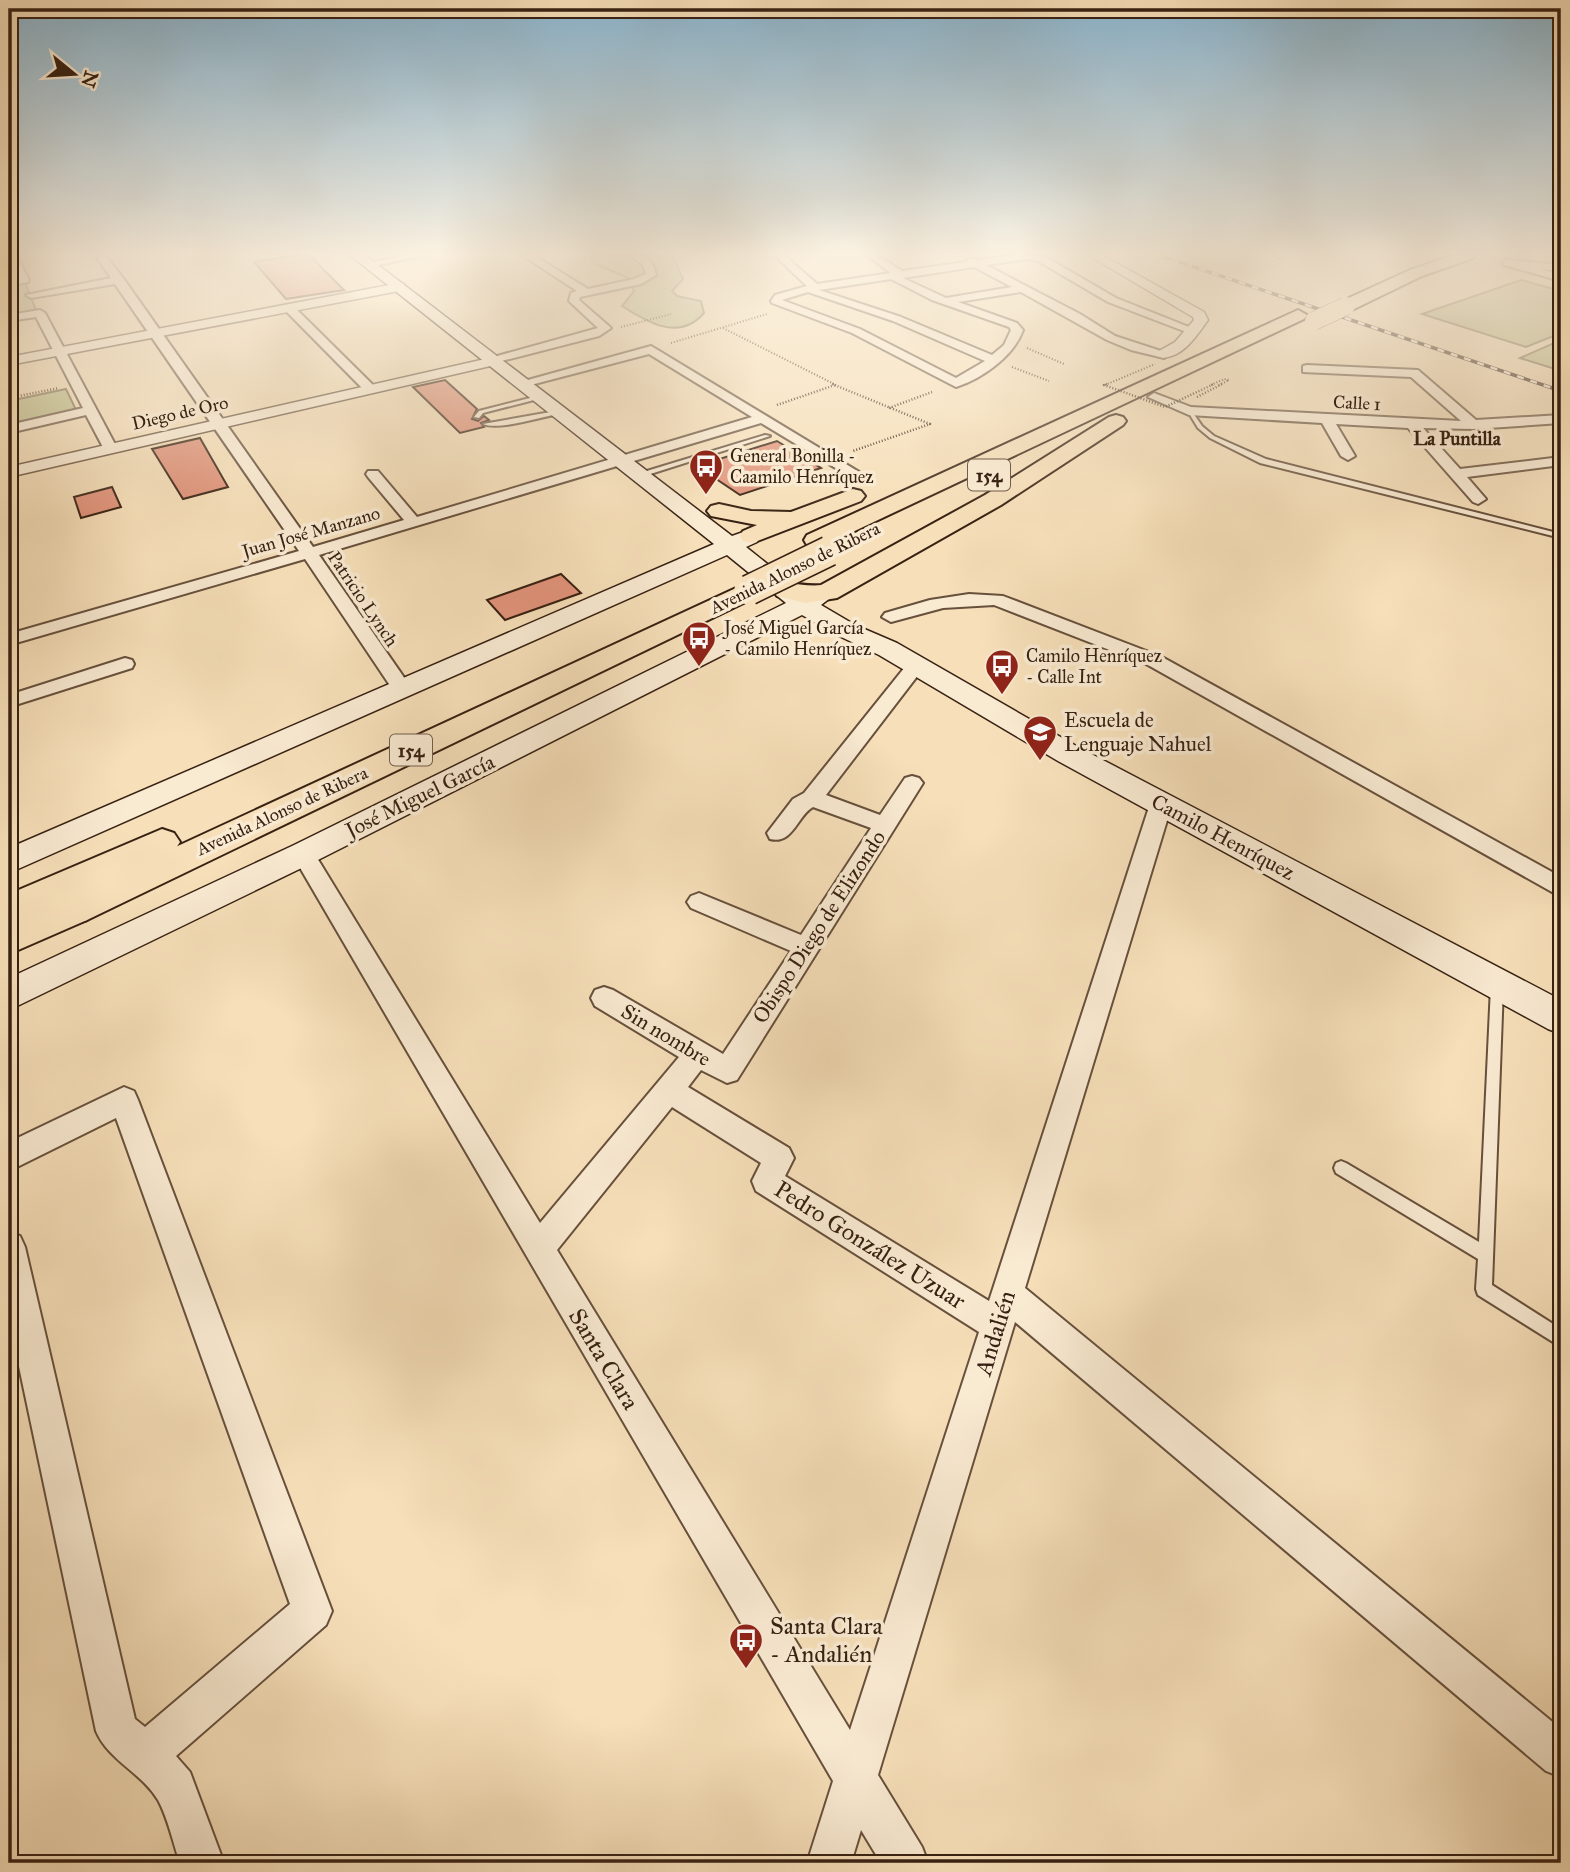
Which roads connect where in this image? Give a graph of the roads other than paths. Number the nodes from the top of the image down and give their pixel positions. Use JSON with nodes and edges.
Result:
{"nodes":[{"id":1,"x":55,"y":342,"type":"edge"},
{"id":2,"x":106,"y":342,"type":"edge"},
{"id":3,"x":163,"y":342,"type":"edge"},
{"id":4,"x":323,"y":342,"type":"edge"},
{"id":5,"x":470,"y":342,"type":"edge"},
{"id":6,"x":560,"y":342,"type":"edge"},
{"id":7,"x":878,"y":342,"type":"edge"},
{"id":8,"x":952,"y":342,"type":"edge"},
{"id":9,"x":1009,"y":342,"type":"edge"},
{"id":10,"x":1118,"y":342,"type":"edge"},
{"id":11,"x":1181,"y":342,"type":"edge"},
{"id":12,"x":1246,"y":342,"type":"edge"},
{"id":13,"x":1259,"y":342,"type":"edge"},
{"id":14,"x":60,"y":351,"type":"junction"},
{"id":15,"x":991,"y":359,"type":"junction"},
{"id":16,"x":1160,"y":359,"type":"junction"},
{"id":17,"x":9,"y":361,"type":"edge"},
{"id":18,"x":494,"y":361,"type":"junction"},
{"id":19,"x":1188,"y":366,"type":"junction"},
{"id":20,"x":1307,"y":369,"type":"dead end"},
{"id":21,"x":370,"y":389,"type":"junction"},
{"id":22,"x":1149,"y":399,"type":"junction"},
{"id":23,"x":1114,"y":400,"type":"junction"},
{"id":24,"x":532,"y":401,"type":"junction"},
{"id":25,"x":90,"y":410,"type":"junction"},
{"id":26,"x":1189,"y":411,"type":"junction"},
{"id":27,"x":757,"y":415,"type":"junction"},
{"id":28,"x":477,"y":417,"type":"dead end"},
{"id":29,"x":1327,"y":419,"type":"junction"},
{"id":30,"x":1561,"y":419,"type":"edge"},
{"id":31,"x":220,"y":423,"type":"junction"},
{"id":32,"x":486,"y":424,"type":"dead end"},
{"id":33,"x":1412,"y":424,"type":"junction"},
{"id":34,"x":1474,"y":425,"type":"junction"},
{"id":35,"x":9,"y":429,"type":"edge"},
{"id":36,"x":767,"y":436,"type":"dead end"},
{"id":37,"x":110,"y":449,"type":"junction"},
{"id":38,"x":1348,"y":456,"type":"dead end"},
{"id":39,"x":1561,"y":461,"type":"edge"},
{"id":40,"x":633,"y":467,"type":"junction"},
{"id":41,"x":9,"y":472,"type":"edge"},
{"id":42,"x":373,"y":474,"type":"dead end"},
{"id":43,"x":1455,"y":474,"type":"junction"},
{"id":44,"x":862,"y":478,"type":"dead end"},
{"id":45,"x":1478,"y":499,"type":"dead end"},
{"id":46,"x":805,"y":515,"type":"junction"},
{"id":47,"x":711,"y":518,"type":"junction"},
{"id":48,"x":413,"y":522,"type":"junction"},
{"id":49,"x":1561,"y":536,"type":"edge"},
{"id":50,"x":751,"y":543,"type":"junction"},
{"id":51,"x":825,"y":544,"type":"junction"},
{"id":52,"x":309,"y":553,"type":"junction"},
{"id":53,"x":683,"y":566,"type":"junction"},
{"id":54,"x":740,"y":584,"type":"junction"},
{"id":55,"x":806,"y":596,"type":"junction"},
{"id":56,"x":891,"y":617,"type":"dead end"},
{"id":57,"x":9,"y":640,"type":"edge"},
{"id":58,"x":125,"y":664,"type":"dead end"},
{"id":59,"x":916,"y":666,"type":"junction"},
{"id":60,"x":402,"y":690,"type":"junction"},
{"id":61,"x":9,"y":701,"type":"edge"},
{"id":62,"x":912,"y":783,"type":"dead end"},
{"id":63,"x":813,"y":798,"type":"junction"},
{"id":64,"x":1161,"y":804,"type":"junction"},
{"id":65,"x":884,"y":825,"type":"junction"},
{"id":66,"x":778,"y":833,"type":"dead end"},
{"id":67,"x":303,"y":854,"type":"junction"},
{"id":68,"x":9,"y":862,"type":"edge"},
{"id":69,"x":1561,"y":888,"type":"edge"},
{"id":70,"x":699,"y":902,"type":"dead end"},
{"id":71,"x":9,"y":909,"type":"edge"},
{"id":72,"x":9,"y":939,"type":"edge"},
{"id":73,"x":806,"y":947,"type":"junction"},
{"id":74,"x":1497,"y":983,"type":"junction"},
{"id":75,"x":9,"y":995,"type":"edge"},
{"id":76,"x":604,"y":999,"type":"dead end"},
{"id":77,"x":1561,"y":1018,"type":"edge"},
{"id":78,"x":698,"y":1054,"type":"junction"},
{"id":79,"x":727,"y":1071,"type":"joint"},
{"id":80,"x":669,"y":1090,"type":"junction"},
{"id":81,"x":9,"y":1157,"type":"edge"},
{"id":82,"x":1340,"y":1168,"type":"dead end"},
{"id":83,"x":9,"y":1247,"type":"edge"},
{"id":84,"x":538,"y":1249,"type":"junction"},
{"id":85,"x":1485,"y":1255,"type":"junction"},
{"id":86,"x":1002,"y":1309,"type":"junction"},
{"id":87,"x":1561,"y":1339,"type":"edge"},
{"id":88,"x":146,"y":1754,"type":"junction"},
{"id":89,"x":1561,"y":1756,"type":"edge"},
{"id":90,"x":855,"y":1780,"type":"junction"},
{"id":91,"x":202,"y":1863,"type":"edge"},
{"id":92,"x":829,"y":1863,"type":"edge"},
{"id":93,"x":906,"y":1863,"type":"edge"}],
"edges":[{"from":1,"to":14,"type":"street"},
{"from":2,"to":14,"type":"street"},
{"from":3,"to":31,"type":"street","name":"Patricio Lynch"},
{"from":4,"to":21,"type":"street"},
{"from":5,"to":18,"type":"main road","name":"Camilo Henríquez"},
{"from":6,"to":18,"type":"street","name":"Diego de Oro"},
{"from":7,"to":15,"type":"street"},
{"from":8,"to":15,"type":"street"},
{"from":9,"to":15,"type":"street"},
{"from":10,"to":16,"type":"street"},
{"from":11,"to":16,"type":"street"},
{"from":12,"to":19,"type":"highway","name":"Avenida Alonso de Ribera","number":"154"},
{"from":13,"to":22,"type":"highway","name":"Avenida Alonso de Ribera","number":"154"},
{"from":14,"to":17,"type":"street"},
{"from":14,"to":25,"type":"street"},
{"from":16,"to":19,"type":"highway"},
{"from":18,"to":21,"type":"street","name":"Diego de Oro"},
{"from":18,"to":24,"type":"main road","name":"Camilo Henríquez"},
{"from":19,"to":23,"type":"highway","name":"Avenida Alonso de Ribera","number":"154"},
{"from":20,"to":34,"type":"street"},
{"from":21,"to":31,"type":"street","name":"Diego de Oro"},
{"from":22,"to":26,"type":"street","name":"Calle 1"},
{"from":22,"to":51,"type":"highway","name":"Avenida Alonso de Ribera","number":"154"},
{"from":22,"to":55,"type":"highway"},
{"from":23,"to":46,"type":"highway"},
{"from":23,"to":51,"type":"highway","name":"Avenida Alonso de Ribera","number":"154"},
{"from":24,"to":27,"type":"street"},
{"from":24,"to":28,"type":"lane"},
{"from":24,"to":32,"type":"lane"},
{"from":24,"to":40,"type":"main road","name":"Camilo Henríquez"},
{"from":25,"to":35,"type":"street"},
{"from":25,"to":37,"type":"street"},
{"from":26,"to":29,"type":"street","name":"Calle 1"},
{"from":26,"to":49,"type":"lane"},
{"from":27,"to":40,"type":"street","name":"Juan José Manzano"},
{"from":27,"to":44,"type":"street"},
{"from":29,"to":33,"type":"street","name":"Calle 1"},
{"from":29,"to":38,"type":"street"},
{"from":30,"to":34,"type":"street","name":"Calle 1"},
{"from":31,"to":37,"type":"street","name":"Diego de Oro"},
{"from":31,"to":52,"type":"street","name":"Patricio Lynch"},
{"from":33,"to":34,"type":"street","name":"Calle 1"},
{"from":33,"to":43,"type":"street"},
{"from":36,"to":40,"type":"lane"},
{"from":37,"to":41,"type":"street","name":"Diego de Oro"},
{"from":39,"to":43,"type":"street"},
{"from":40,"to":47,"type":"main road","name":"Camilo Henríquez"},
{"from":40,"to":48,"type":"street","name":"Juan José Manzano"},
{"from":42,"to":48,"type":"street"},
{"from":43,"to":45,"type":"street"},
{"from":46,"to":47,"type":"highway"},
{"from":46,"to":50,"type":"highway"},
{"from":47,"to":50,"type":"main road","name":"Camilo Henríquez"},
{"from":47,"to":53,"type":"main road"},
{"from":48,"to":52,"type":"street","name":"Juan José Manzano"},
{"from":50,"to":53,"type":"main road"},
{"from":50,"to":55,"type":"main road","name":"Camilo Henríquez"},
{"from":50,"to":55,"type":"main road","name":"Camilo Henríquez"},
{"from":51,"to":54,"type":"highway","name":"Avenida Alonso de Ribera","number":"154","bridge":true},
{"from":52,"to":57,"type":"street","name":"Juan José Manzano"},
{"from":52,"to":60,"type":"street","name":"Patricio Lynch"},
{"from":53,"to":60,"type":"main road"},
{"from":54,"to":71,"type":"highway","name":"Avenida Alonso de Ribera","number":"154"},
{"from":54,"to":72,"type":"highway","name":"Avenida Alonso de Ribera","number":"154"},
{"from":55,"to":59,"type":"main road","name":"Camilo Henríquez"},
{"from":55,"to":67,"type":"main road","name":"José Miguel García"},
{"from":56,"to":69,"type":"street"},
{"from":58,"to":61,"type":"street"},
{"from":59,"to":63,"type":"street"},
{"from":59,"to":64,"type":"main road","name":"Camilo Henríquez"},
{"from":60,"to":68,"type":"main road"},
{"from":62,"to":65,"type":"street","name":"Obispo Diego de Elizondo"},
{"from":63,"to":65,"type":"street"},
{"from":63,"to":66,"type":"street"},
{"from":64,"to":74,"type":"main road","name":"Camilo Henríquez"},
{"from":64,"to":86,"type":"street","name":"Andalién"},
{"from":65,"to":73,"type":"street","name":"Obispo Diego de Elizondo"},
{"from":67,"to":75,"type":"main road","name":"José Miguel García"},
{"from":67,"to":84,"type":"street","name":"Santa Clara"},
{"from":70,"to":73,"type":"street"},
{"from":73,"to":79,"type":"street","name":"Obispo Diego de Elizondo"},
{"from":74,"to":77,"type":"main road","name":"Camilo Henríquez"},
{"from":74,"to":85,"type":"lane"},
{"from":76,"to":78,"type":"street","name":"Sin nombre"},
{"from":78,"to":79,"type":"street","name":"Sin nombre"},
{"from":78,"to":80,"type":"street"},
{"from":80,"to":84,"type":"street"},
{"from":80,"to":86,"type":"street","name":"Pedro González Uzuar"},
{"from":81,"to":88,"type":"street"},
{"from":82,"to":85,"type":"lane"},
{"from":83,"to":88,"type":"street"},
{"from":84,"to":90,"type":"street","name":"Santa Clara"},
{"from":85,"to":87,"type":"lane"},
{"from":86,"to":89,"type":"street"},
{"from":86,"to":90,"type":"street","name":"Andalién"},
{"from":88,"to":91,"type":"street"},
{"from":90,"to":92,"type":"street","name":"Andalién"},
{"from":90,"to":93,"type":"street","name":"Santa Clara"}]}
